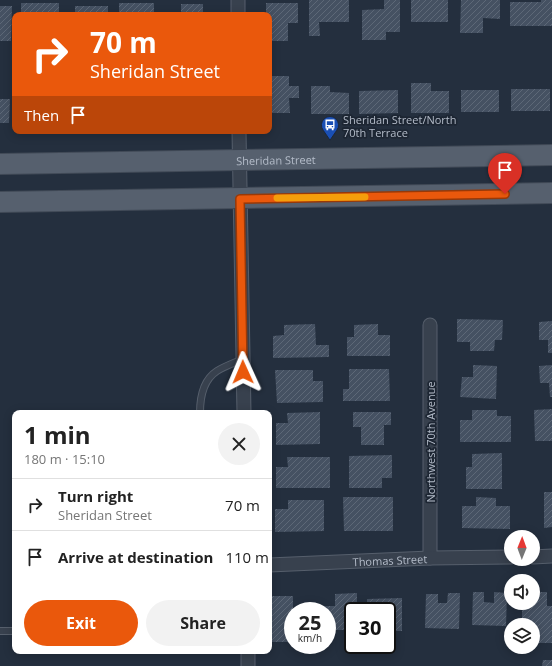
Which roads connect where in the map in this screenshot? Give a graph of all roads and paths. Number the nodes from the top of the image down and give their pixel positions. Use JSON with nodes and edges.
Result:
{"nodes":[{"id":1,"x":238,"y":0,"type":"edge"},
{"id":2,"x":238,"y":12,"type":"edge"},
{"id":3,"x":239,"y":134,"type":"edge"},
{"id":4,"x":552,"y":154,"type":"edge"},
{"id":5,"x":239,"y":160,"type":"junction"},
{"id":6,"x":0,"y":164,"type":"edge"},
{"id":7,"x":552,"y":193,"type":"edge"},
{"id":8,"x":240,"y":199,"type":"junction"},
{"id":9,"x":0,"y":202,"type":"edge"},
{"id":10,"x":430,"y":325,"type":"dead end"},
{"id":11,"x":243,"y":359,"type":"junction"},
{"id":12,"x":200,"y":410,"type":"edge"},
{"id":13,"x":244,"y":410,"type":"edge"},
{"id":14,"x":540,"y":556,"type":"edge"},
{"id":15,"x":552,"y":556,"type":"edge"},
{"id":16,"x":504,"y":557,"type":"edge"},
{"id":17,"x":430,"y":558,"type":"junction"},
{"id":18,"x":272,"y":566,"type":"edge"},
{"id":19,"x":0,"y":631,"type":"edge"},
{"id":20,"x":12,"y":631,"type":"edge"},
{"id":21,"x":248,"y":654,"type":"edge"},
{"id":22,"x":248,"y":666,"type":"edge"}],
"edges":[{"from":1,"to":2,"type":"street"},
{"from":3,"to":5,"type":"street"},
{"from":4,"to":5,"type":"main road","name":"Sheridan Street"},
{"from":5,"to":6,"type":"main road","name":"Sheridan Street"},
{"from":5,"to":8,"type":"street"},
{"from":7,"to":8,"type":"main road"},
{"from":8,"to":9,"type":"main road"},
{"from":8,"to":11,"type":"street"},
{"from":10,"to":17,"type":"street","name":"Northwest 70th Avenue"},
{"from":11,"to":12,"type":"lane"},
{"from":11,"to":13,"type":"street"},
{"from":14,"to":15,"type":"street"},
{"from":16,"to":17,"type":"street","name":"Thomas Street"},
{"from":17,"to":18,"type":"street","name":"Thomas Street"},
{"from":19,"to":20,"type":"lane"},
{"from":21,"to":22,"type":"street"}]}
